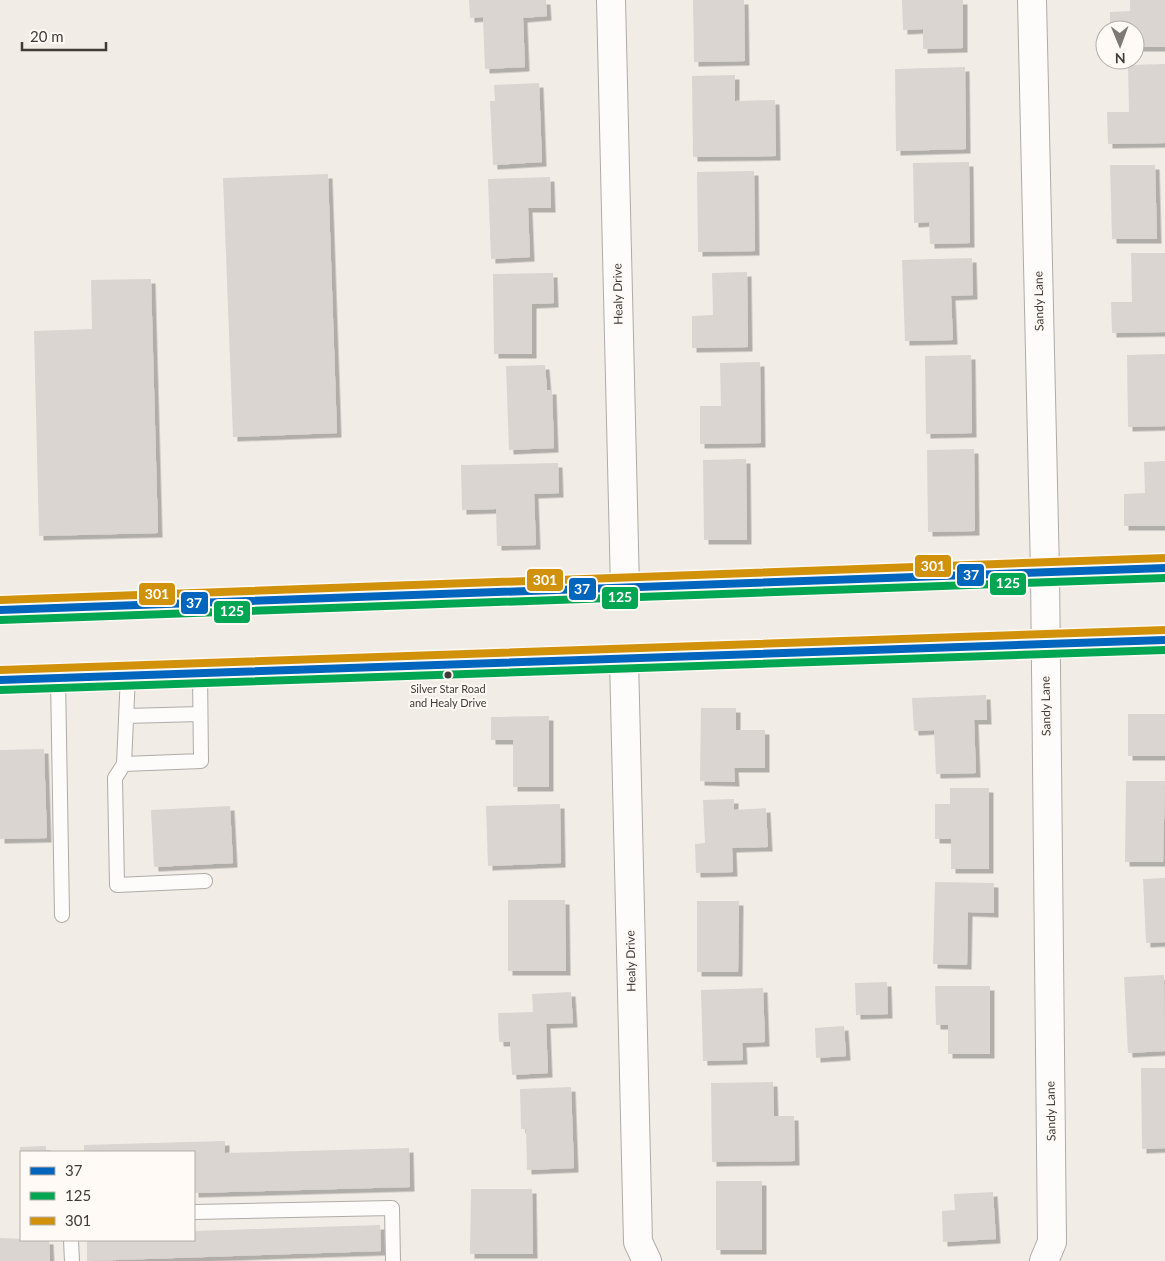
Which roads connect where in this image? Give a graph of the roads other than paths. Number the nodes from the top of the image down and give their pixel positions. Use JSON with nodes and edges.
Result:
{"nodes":[{"id":1,"x":610,"y":0,"type":"edge"},
{"id":2,"x":1032,"y":0,"type":"edge"},
{"id":3,"x":1165,"y":568,"type":"edge"},
{"id":4,"x":1045,"y":572,"type":"junction"},
{"id":5,"x":625,"y":589,"type":"junction"},
{"id":6,"x":0,"y":610,"type":"edge"},
{"id":7,"x":1165,"y":640,"type":"edge"},
{"id":8,"x":1045,"y":644,"type":"junction"},
{"id":9,"x":624,"y":659,"type":"junction"},
{"id":10,"x":200,"y":673,"type":"junction"},
{"id":11,"x":128,"y":675,"type":"junction"},
{"id":12,"x":58,"y":678,"type":"junction"},
{"id":13,"x":0,"y":680,"type":"edge"},
{"id":14,"x":200,"y":714,"type":"junction"},
{"id":15,"x":126,"y":716,"type":"junction"},
{"id":16,"x":124,"y":764,"type":"junction"},
{"id":17,"x":205,"y":881,"type":"dead end"},
{"id":18,"x":62,"y":915,"type":"dead end"},
{"id":19,"x":195,"y":1212,"type":"edge"},
{"id":20,"x":71,"y":1241,"type":"edge"},
{"id":21,"x":72,"y":1261,"type":"edge"},
{"id":22,"x":394,"y":1261,"type":"edge"},
{"id":23,"x":647,"y":1261,"type":"edge"},
{"id":24,"x":1044,"y":1261,"type":"edge"}],
"edges":[{"from":1,"to":5,"type":"street","name":"Healy Drive"},
{"from":2,"to":4,"type":"street","name":"Sandy Lane"},
{"from":3,"to":4,"type":"street"},
{"from":4,"to":5,"type":"street"},
{"from":4,"to":8,"type":"street","name":"Sandy Lane"},
{"from":5,"to":6,"type":"street"},
{"from":7,"to":8,"type":"street"},
{"from":8,"to":9,"type":"street"},
{"from":8,"to":24,"type":"street","name":"Sandy Lane"},
{"from":9,"to":10,"type":"street"},
{"from":9,"to":23,"type":"street","name":"Healy Drive"},
{"from":10,"to":11,"type":"street"},
{"from":10,"to":14,"type":"lane"},
{"from":11,"to":12,"type":"street"},
{"from":11,"to":15,"type":"lane"},
{"from":12,"to":13,"type":"street"},
{"from":12,"to":18,"type":"lane"},
{"from":14,"to":15,"type":"lane"},
{"from":14,"to":16,"type":"lane"},
{"from":15,"to":16,"type":"lane"},
{"from":16,"to":17,"type":"lane"},
{"from":19,"to":22,"type":"lane"},
{"from":20,"to":21,"type":"lane"}]}
